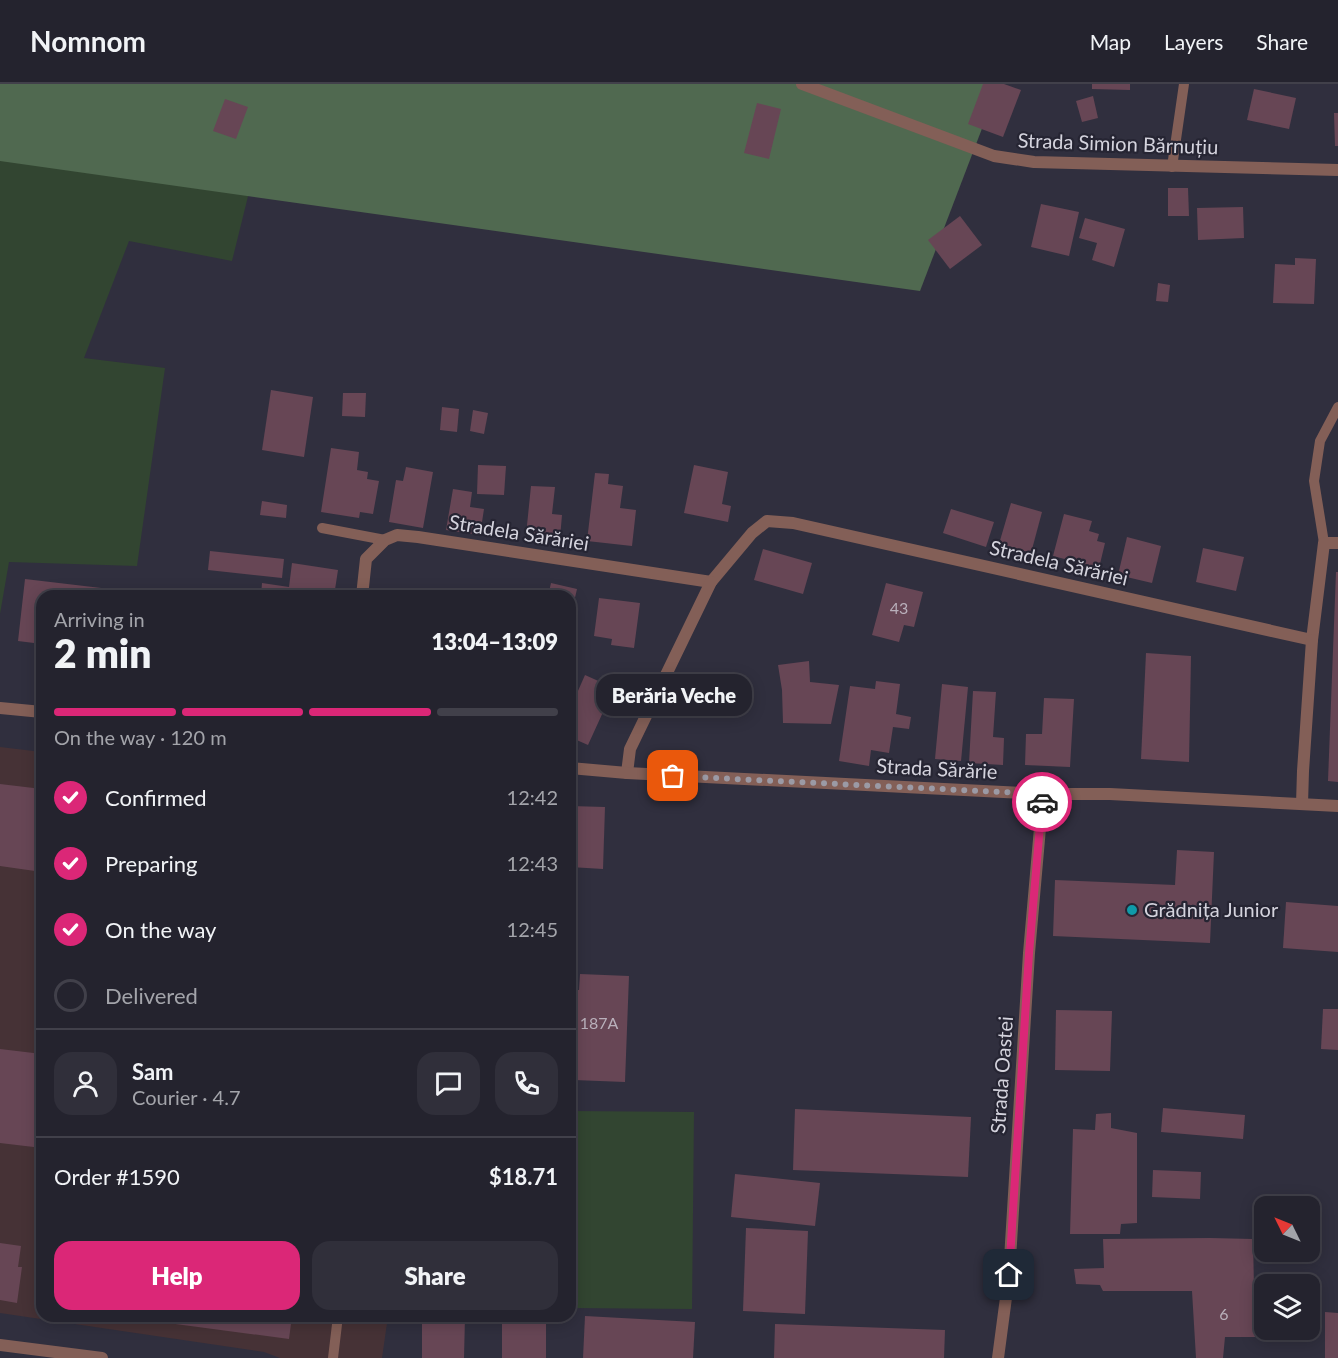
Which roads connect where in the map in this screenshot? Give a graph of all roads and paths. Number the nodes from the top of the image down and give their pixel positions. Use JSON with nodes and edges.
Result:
{"nodes":[{"id":1,"x":802,"y":84,"type":"edge"},
{"id":2,"x":1184,"y":84,"type":"edge"},
{"id":3,"x":1172,"y":167,"type":"junction"},
{"id":4,"x":1338,"y":170,"type":"edge"},
{"id":5,"x":1338,"y":407,"type":"edge"},
{"id":6,"x":322,"y":528,"type":"dead end"},
{"id":7,"x":385,"y":540,"type":"junction"},
{"id":8,"x":1324,"y":543,"type":"junction"},
{"id":9,"x":1338,"y":543,"type":"edge"},
{"id":10,"x":711,"y":582,"type":"junction"},
{"id":11,"x":363,"y":590,"type":"edge"},
{"id":12,"x":1312,"y":640,"type":"junction"},
{"id":13,"x":0,"y":708,"type":"edge"},
{"id":14,"x":36,"y":711,"type":"edge"},
{"id":15,"x":576,"y":769,"type":"edge"},
{"id":16,"x":627,"y":774,"type":"junction"},
{"id":17,"x":1043,"y":794,"type":"junction"},
{"id":18,"x":1302,"y":804,"type":"junction"},
{"id":19,"x":1338,"y":806,"type":"edge"},
{"id":20,"x":337,"y":1322,"type":"edge"},
{"id":21,"x":0,"y":1345,"type":"edge"},
{"id":22,"x":102,"y":1358,"type":"edge"},
{"id":23,"x":333,"y":1358,"type":"edge"},
{"id":24,"x":998,"y":1358,"type":"edge"}],
"edges":[{"from":1,"to":3,"type":"street","name":"Strada Simion Bărnuțiu"},
{"from":2,"to":3,"type":"lane"},
{"from":3,"to":4,"type":"street","name":"Strada Simion Bărnuțiu"},
{"from":5,"to":8,"type":"lane"},
{"from":6,"to":7,"type":"lane"},
{"from":7,"to":10,"type":"street","name":"Stradela Sărăriei"},
{"from":7,"to":11,"type":"street"},
{"from":8,"to":9,"type":"street"},
{"from":8,"to":12,"type":"street"},
{"from":10,"to":12,"type":"street","name":"Stradela Sărăriei"},
{"from":10,"to":16,"type":"street","name":"Stradela Sărăriei"},
{"from":12,"to":18,"type":"street"},
{"from":13,"to":14,"type":"street"},
{"from":15,"to":16,"type":"street","name":"Strada Sărărie"},
{"from":16,"to":17,"type":"street","name":"Strada Sărărie"},
{"from":17,"to":18,"type":"street","name":"Strada Sărărie"},
{"from":17,"to":24,"type":"street","name":"Strada Oastei"},
{"from":18,"to":19,"type":"street","name":"Strada Sărărie"},
{"from":20,"to":23,"type":"lane"},
{"from":21,"to":22,"type":"street"}]}
